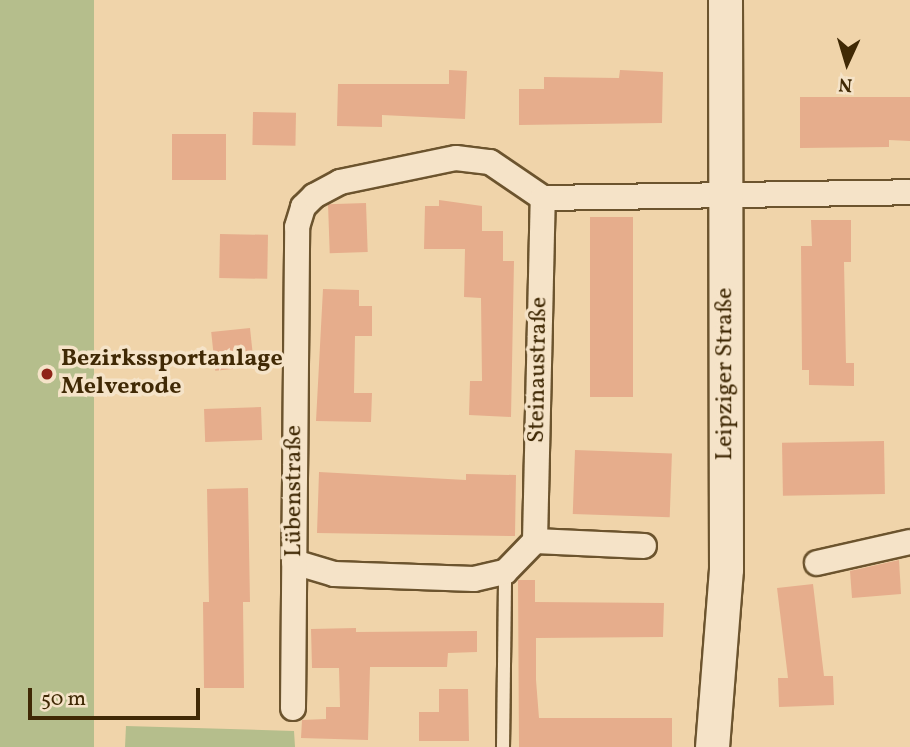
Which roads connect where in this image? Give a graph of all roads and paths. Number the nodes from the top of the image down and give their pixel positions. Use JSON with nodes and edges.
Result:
{"nodes":[{"id":1,"x":725,"y":0,"type":"edge"},
{"id":2,"x":726,"y":194,"type":"junction"},
{"id":3,"x":909,"y":194,"type":"edge"},
{"id":4,"x":543,"y":198,"type":"junction"},
{"id":5,"x":535,"y":541,"type":"junction"},
{"id":6,"x":910,"y":542,"type":"edge"},
{"id":7,"x":644,"y":546,"type":"dead end"},
{"id":8,"x":294,"y":562,"type":"junction"},
{"id":9,"x":817,"y":563,"type":"dead end"},
{"id":10,"x":505,"y":572,"type":"junction"},
{"id":11,"x":293,"y":708,"type":"dead end"},
{"id":12,"x":503,"y":747,"type":"edge"},
{"id":13,"x":712,"y":747,"type":"edge"}],
"edges":[{"from":1,"to":2,"type":"street","name":"Leipziger Straße"},
{"from":2,"to":3,"type":"street"},
{"from":2,"to":4,"type":"street"},
{"from":2,"to":13,"type":"street","name":"Leipziger Straße"},
{"from":4,"to":5,"type":"street","name":"Steinaustraße"},
{"from":4,"to":8,"type":"street","name":"Lübenstraße"},
{"from":5,"to":7,"type":"street"},
{"from":5,"to":10,"type":"street"},
{"from":6,"to":9,"type":"street"},
{"from":8,"to":10,"type":"street"},
{"from":8,"to":11,"type":"street","name":"Lübenstraße"},
{"from":10,"to":12,"type":"lane"}]}
